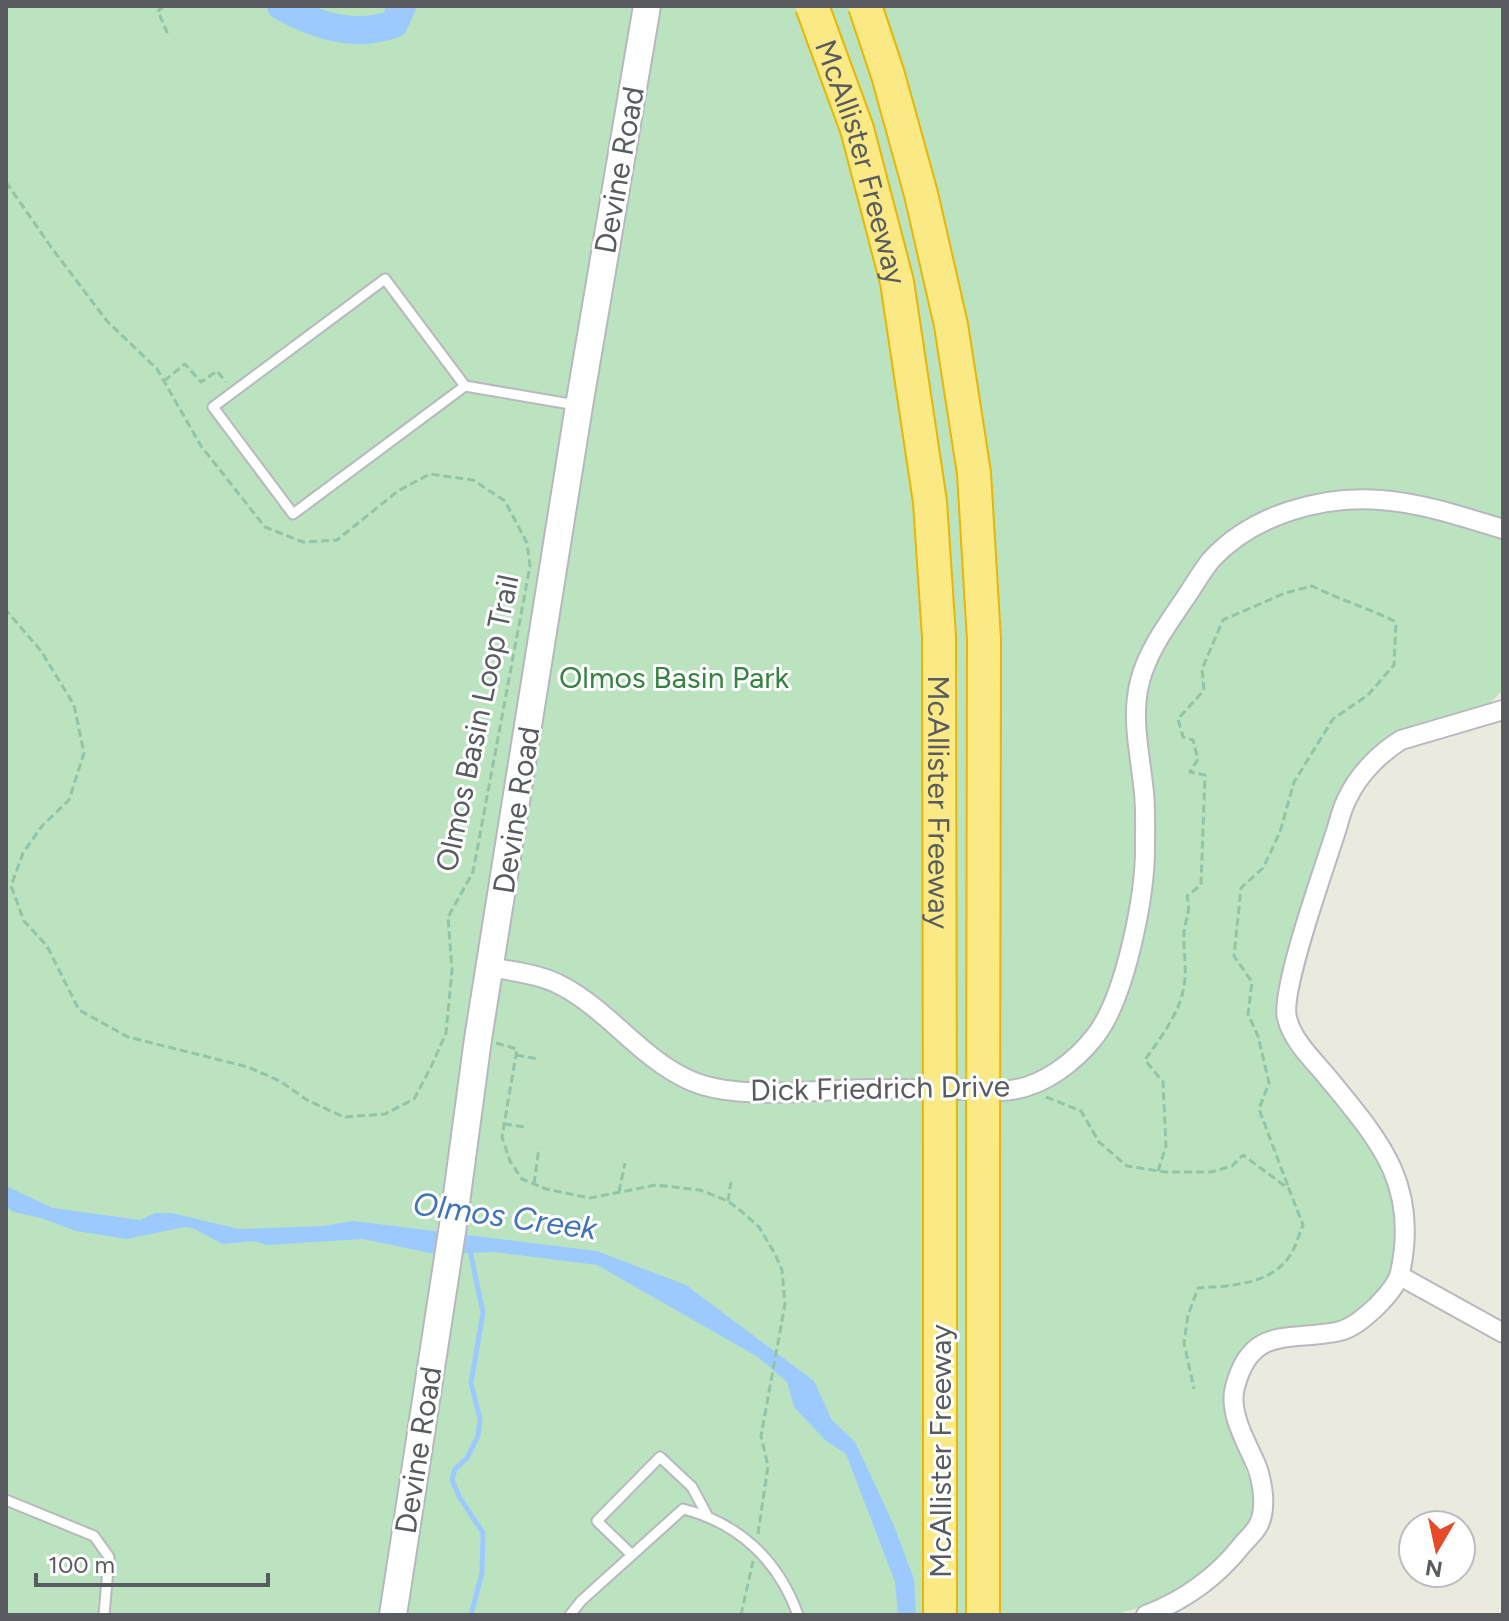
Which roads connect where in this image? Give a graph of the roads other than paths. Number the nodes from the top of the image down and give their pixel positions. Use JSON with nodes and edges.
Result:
{"nodes":[{"id":1,"x":647,"y":6,"type":"edge"},
{"id":2,"x":812,"y":6,"type":"edge"},
{"id":3,"x":865,"y":6,"type":"edge"},
{"id":4,"x":465,"y":386,"type":"junction"},
{"id":5,"x":579,"y":406,"type":"junction"},
{"id":6,"x":1503,"y":529,"type":"edge"},
{"id":7,"x":1503,"y":710,"type":"edge"},
{"id":8,"x":491,"y":967,"type":"junction"},
{"id":9,"x":1400,"y":1276,"type":"junction"},
{"id":10,"x":1503,"y":1333,"type":"edge"},
{"id":11,"x":6,"y":1500,"type":"edge"},
{"id":12,"x":707,"y":1515,"type":"junction"},
{"id":13,"x":632,"y":1555,"type":"junction"},
{"id":14,"x":104,"y":1615,"type":"edge"},
{"id":15,"x":393,"y":1615,"type":"edge"},
{"id":16,"x":570,"y":1615,"type":"edge"},
{"id":17,"x":798,"y":1615,"type":"edge"},
{"id":18,"x":940,"y":1615,"type":"edge"},
{"id":19,"x":983,"y":1615,"type":"edge"},
{"id":20,"x":1146,"y":1615,"type":"edge"}],
"edges":[{"from":1,"to":5,"type":"street","name":"Devine Road"},
{"from":2,"to":18,"type":"highway","name":"McAllister Freeway","bridge":true},
{"from":3,"to":19,"type":"highway","name":"McAllister Freeway","bridge":true},
{"from":4,"to":4,"type":"lane"},
{"from":4,"to":5,"type":"lane"},
{"from":5,"to":8,"type":"street","name":"Devine Road"},
{"from":6,"to":8,"type":"street","name":"Dick Friedrich Drive"},
{"from":7,"to":9,"type":"street"},
{"from":8,"to":15,"type":"street","name":"Devine Road"},
{"from":9,"to":10,"type":"street"},
{"from":9,"to":20,"type":"street"},
{"from":11,"to":14,"type":"lane"},
{"from":12,"to":13,"type":"lane"},
{"from":12,"to":13,"type":"lane"},
{"from":12,"to":17,"type":"lane"},
{"from":13,"to":16,"type":"lane"}]}
